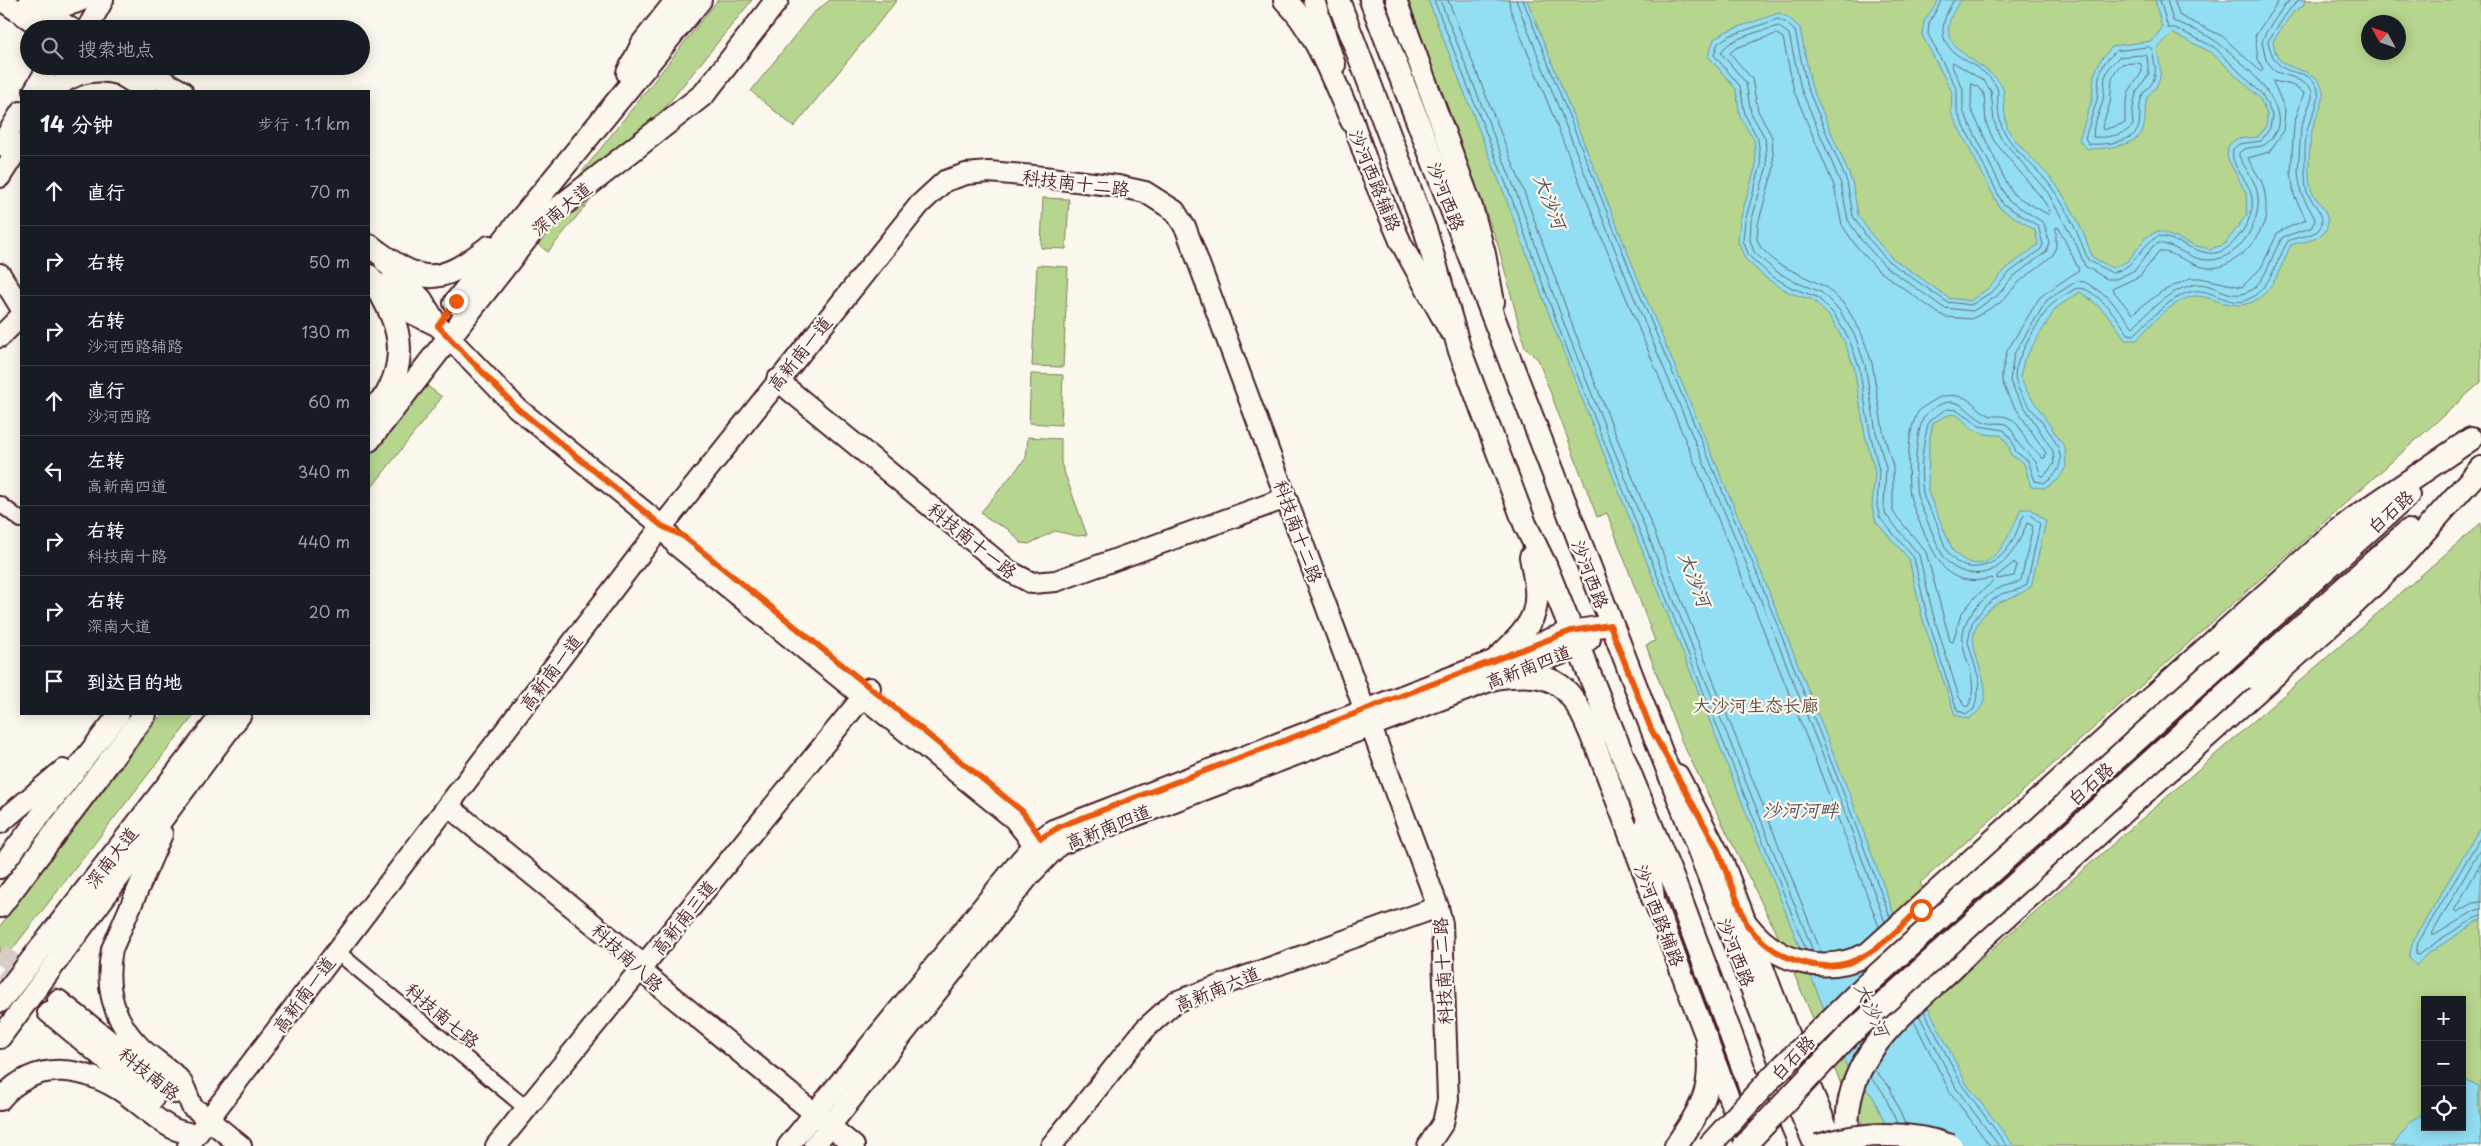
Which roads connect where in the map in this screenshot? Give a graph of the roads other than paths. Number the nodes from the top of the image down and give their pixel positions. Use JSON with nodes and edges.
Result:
{"nodes":[{"id":1,"x":1,"y":0,"type":"edge"},
{"id":2,"x":82,"y":0,"type":"edge"},
{"id":3,"x":89,"y":0,"type":"edge"},
{"id":4,"x":104,"y":0,"type":"edge"},
{"id":5,"x":777,"y":0,"type":"edge"},
{"id":6,"x":786,"y":0,"type":"edge"},
{"id":7,"x":1286,"y":0,"type":"edge"},
{"id":8,"x":1314,"y":0,"type":"edge"},
{"id":9,"x":1338,"y":0,"type":"edge"},
{"id":10,"x":1371,"y":0,"type":"edge"},
{"id":11,"x":1396,"y":0,"type":"edge"},
{"id":12,"x":690,"y":4,"type":"edge"},
{"id":13,"x":28,"y":11,"type":"edge"},
{"id":14,"x":50,"y":20,"type":"edge"},
{"id":15,"x":77,"y":20,"type":"edge"},
{"id":16,"x":92,"y":20,"type":"edge"},
{"id":17,"x":105,"y":20,"type":"edge"},
{"id":18,"x":756,"y":27,"type":"junction"},
{"id":19,"x":77,"y":75,"type":"edge"},
{"id":20,"x":120,"y":75,"type":"edge"},
{"id":21,"x":153,"y":75,"type":"edge"},
{"id":22,"x":45,"y":82,"type":"edge"},
{"id":23,"x":145,"y":90,"type":"edge"},
{"id":24,"x":180,"y":90,"type":"edge"},
{"id":25,"x":20,"y":114,"type":"edge"},
{"id":26,"x":1352,"y":122,"type":"junction"},
{"id":27,"x":0,"y":146,"type":"edge"},
{"id":28,"x":20,"y":146,"type":"edge"},
{"id":29,"x":0,"y":177,"type":"edge"},
{"id":30,"x":920,"y":204,"type":"joint"},
{"id":31,"x":516,"y":224,"type":"junction"},
{"id":32,"x":370,"y":245,"type":"edge"},
{"id":33,"x":0,"y":274,"type":"edge"},
{"id":34,"x":370,"y":275,"type":"edge"},
{"id":35,"x":370,"y":276,"type":"edge"},
{"id":36,"x":20,"y":306,"type":"edge"},
{"id":37,"x":20,"y":317,"type":"edge"},
{"id":38,"x":444,"y":331,"type":"junction"},
{"id":39,"x":0,"y":337,"type":"edge"},
{"id":40,"x":1502,"y":338,"type":"junction"},
{"id":41,"x":1460,"y":351,"type":"junction"},
{"id":42,"x":778,"y":380,"type":"junction"},
{"id":43,"x":387,"y":394,"type":"junction"},
{"id":44,"x":370,"y":409,"type":"edge"},
{"id":45,"x":370,"y":417,"type":"edge"},
{"id":46,"x":2476,"y":434,"type":"edge"},
{"id":47,"x":370,"y":439,"type":"edge"},
{"id":48,"x":2481,"y":467,"type":"edge"},
{"id":49,"x":1286,"y":498,"type":"junction"},
{"id":50,"x":0,"y":504,"type":"edge"},
{"id":51,"x":20,"y":519,"type":"edge"},
{"id":52,"x":1525,"y":524,"type":"junction"},
{"id":53,"x":662,"y":526,"type":"junction"},
{"id":54,"x":1610,"y":625,"type":"junction"},
{"id":55,"x":1574,"y":639,"type":"junction"},
{"id":56,"x":1497,"y":668,"type":"junction"},
{"id":57,"x":1591,"y":682,"type":"junction"},
{"id":58,"x":866,"y":692,"type":"junction"},
{"id":59,"x":144,"y":715,"type":"edge"},
{"id":60,"x":222,"y":715,"type":"edge"},
{"id":61,"x":240,"y":715,"type":"edge"},
{"id":62,"x":1368,"y":717,"type":"junction"},
{"id":63,"x":115,"y":719,"type":"edge"},
{"id":64,"x":1651,"y":729,"type":"junction"},
{"id":65,"x":1594,"y":741,"type":"junction"},
{"id":66,"x":1639,"y":797,"type":"junction"},
{"id":67,"x":174,"y":804,"type":"junction"},
{"id":68,"x":448,"y":806,"type":"junction"},
{"id":69,"x":0,"y":823,"type":"edge"},
{"id":70,"x":1043,"y":848,"type":"junction"},
{"id":71,"x":0,"y":868,"type":"edge"},
{"id":72,"x":1653,"y":898,"type":"junction"},
{"id":73,"x":0,"y":906,"type":"edge"},
{"id":74,"x":1438,"y":906,"type":"junction"},
{"id":75,"x":1920,"y":908,"type":"junction"},
{"id":76,"x":1747,"y":925,"type":"junction"},
{"id":77,"x":336,"y":951,"type":"junction"},
{"id":78,"x":640,"y":970,"type":"junction"},
{"id":79,"x":1952,"y":970,"type":"junction"},
{"id":80,"x":0,"y":1001,"type":"edge"},
{"id":81,"x":0,"y":1038,"type":"edge"},
{"id":82,"x":1707,"y":1040,"type":"junction"},
{"id":83,"x":0,"y":1100,"type":"edge"},
{"id":84,"x":192,"y":1107,"type":"junction"},
{"id":85,"x":526,"y":1108,"type":"junction"},
{"id":86,"x":814,"y":1114,"type":"junction"},
{"id":87,"x":208,"y":1119,"type":"junction"},
{"id":88,"x":830,"y":1126,"type":"junction"},
{"id":89,"x":198,"y":1142,"type":"edge"},
{"id":90,"x":241,"y":1146,"type":"edge"},
{"id":91,"x":496,"y":1146,"type":"edge"},
{"id":92,"x":788,"y":1146,"type":"edge"},
{"id":93,"x":814,"y":1146,"type":"edge"},
{"id":94,"x":854,"y":1146,"type":"edge"},
{"id":95,"x":1051,"y":1146,"type":"edge"},
{"id":96,"x":1428,"y":1146,"type":"edge"},
{"id":97,"x":1676,"y":1146,"type":"edge"},
{"id":98,"x":1709,"y":1146,"type":"edge"},
{"id":99,"x":1745,"y":1146,"type":"edge"},
{"id":100,"x":1775,"y":1146,"type":"edge"},
{"id":101,"x":1817,"y":1146,"type":"edge"},
{"id":102,"x":1835,"y":1146,"type":"edge"},
{"id":103,"x":1849,"y":1146,"type":"edge"},
{"id":104,"x":1951,"y":1146,"type":"edge"}],
"edges":[{"from":1,"to":13,"type":"street"},
{"from":2,"to":13,"type":"street"},
{"from":3,"to":15,"type":"street"},
{"from":4,"to":16,"type":"street"},
{"from":4,"to":17,"type":"street"},
{"from":5,"to":18,"type":"main road","name":"深南大道"},
{"from":6,"to":18,"type":"main road"},
{"from":7,"to":26,"type":"main road"},
{"from":8,"to":26,"type":"street","name":"沙河西路辅路"},
{"from":9,"to":41,"type":"main road","name":"沙河西路"},
{"from":10,"to":40,"type":"main road","name":"沙河西路"},
{"from":11,"to":40,"type":"street"},
{"from":12,"to":31,"type":"main road","name":"深南大道"},
{"from":13,"to":14,"type":"street"},
{"from":18,"to":38,"type":"main road","name":"深南大道"},
{"from":19,"to":22,"type":"street"},
{"from":20,"to":23,"type":"street"},
{"from":21,"to":24,"type":"street"},
{"from":25,"to":27,"type":"street"},
{"from":26,"to":41,"type":"street","name":"沙河西路辅路"},
{"from":28,"to":29,"type":"street"},
{"from":30,"to":42,"type":"street","name":"高新南一道"},
{"from":30,"to":49,"type":"street","name":"科技南十二路"},
{"from":31,"to":32,"type":"main road"},
{"from":31,"to":38,"type":"main road","name":"深南大道"},
{"from":32,"to":38,"type":"street"},
{"from":33,"to":36,"type":"street"},
{"from":34,"to":38,"type":"street"},
{"from":35,"to":43,"type":"main road"},
{"from":37,"to":39,"type":"street"},
{"from":38,"to":43,"type":"main road","name":"深南大道"},
{"from":38,"to":47,"type":"main road","name":"深南大道"},
{"from":38,"to":53,"type":"street"},
{"from":40,"to":54,"type":"main road","name":"沙河西路"},
{"from":41,"to":52,"type":"main road","name":"沙河西路"},
{"from":42,"to":49,"type":"street","name":"科技南十一路"},
{"from":42,"to":53,"type":"street","name":"高新南一道"},
{"from":43,"to":44,"type":"street"},
{"from":43,"to":45,"type":"main road","name":"深南大道"},
{"from":46,"to":75,"type":"main road"},
{"from":46,"to":98,"type":"main road","name":"白石路","bridge":true},
{"from":48,"to":79,"type":"main road"},
{"from":48,"to":99,"type":"main road","name":"白石路","bridge":true},
{"from":49,"to":62,"type":"street","name":"科技南十二路"},
{"from":50,"to":51,"type":"street"},
{"from":52,"to":55,"type":"main road","name":"沙河西路"},
{"from":52,"to":56,"type":"main road"},
{"from":53,"to":58,"type":"street"},
{"from":53,"to":68,"type":"street","name":"高新南一道"},
{"from":54,"to":55,"type":"street","name":"高新南四道"},
{"from":54,"to":64,"type":"main road","name":"沙河西路"},
{"from":55,"to":56,"type":"street","name":"高新南四道"},
{"from":55,"to":57,"type":"main road","name":"沙河西路"},
{"from":56,"to":62,"type":"street","name":"高新南四道"},
{"from":56,"to":65,"type":"main road"},
{"from":57,"to":65,"type":"street","name":"沙河西路辅路"},
{"from":57,"to":66,"type":"main road","name":"沙河西路"},
{"from":58,"to":70,"type":"street"},
{"from":58,"to":78,"type":"street","name":"高新南三道"},
{"from":59,"to":73,"type":"main road"},
{"from":60,"to":80,"type":"main road","name":"深南大道"},
{"from":61,"to":67,"type":"street"},
{"from":62,"to":70,"type":"street","name":"高新南四道"},
{"from":62,"to":74,"type":"street","name":"科技南十二路"},
{"from":63,"to":69,"type":"street"},
{"from":63,"to":71,"type":"street"},
{"from":64,"to":76,"type":"street"},
{"from":64,"to":101,"type":"main road","name":"沙河西路"},
{"from":65,"to":72,"type":"street","name":"沙河西路辅路"},
{"from":66,"to":72,"type":"main road"},
{"from":66,"to":100,"type":"main road","name":"沙河西路"},
{"from":67,"to":81,"type":"street"},
{"from":67,"to":84,"type":"street"},
{"from":68,"to":77,"type":"street","name":"高新南一道"},
{"from":68,"to":78,"type":"street","name":"科技南八路"},
{"from":70,"to":86,"type":"street","name":"高新南四道"},
{"from":70,"to":88,"type":"street","name":"高新南四道"},
{"from":72,"to":82,"type":"street","name":"沙河西路辅路"},
{"from":74,"to":95,"type":"street","name":"高新南六道"},
{"from":74,"to":96,"type":"street","name":"科技南十二路"},
{"from":75,"to":76,"type":"main road"},
{"from":75,"to":79,"type":"main road"},
{"from":76,"to":102,"type":"street"},
{"from":77,"to":85,"type":"street","name":"科技南七路"},
{"from":77,"to":87,"type":"street","name":"高新南一道"},
{"from":78,"to":85,"type":"street","name":"高新南三道"},
{"from":78,"to":86,"type":"street","name":"科技南八路"},
{"from":79,"to":103,"type":"main road"},
{"from":82,"to":97,"type":"main road"},
{"from":82,"to":99,"type":"street","name":"沙河西路辅路"},
{"from":83,"to":89,"type":"street"},
{"from":84,"to":87,"type":"street","name":"科技南路"},
{"from":84,"to":89,"type":"street","name":"科技南路"},
{"from":85,"to":91,"type":"street","name":"高新南三道"},
{"from":86,"to":88,"type":"street","name":"科技南八路"},
{"from":86,"to":92,"type":"street","name":"高新南四道"},
{"from":87,"to":89,"type":"street","name":"高新南一道"},
{"from":87,"to":90,"type":"street","name":"科技南路"},
{"from":88,"to":93,"type":"street","name":"高新南四道"},
{"from":88,"to":94,"type":"street","name":"科技南八路"},
{"from":101,"to":104,"type":"main road","bridge":true}]}
